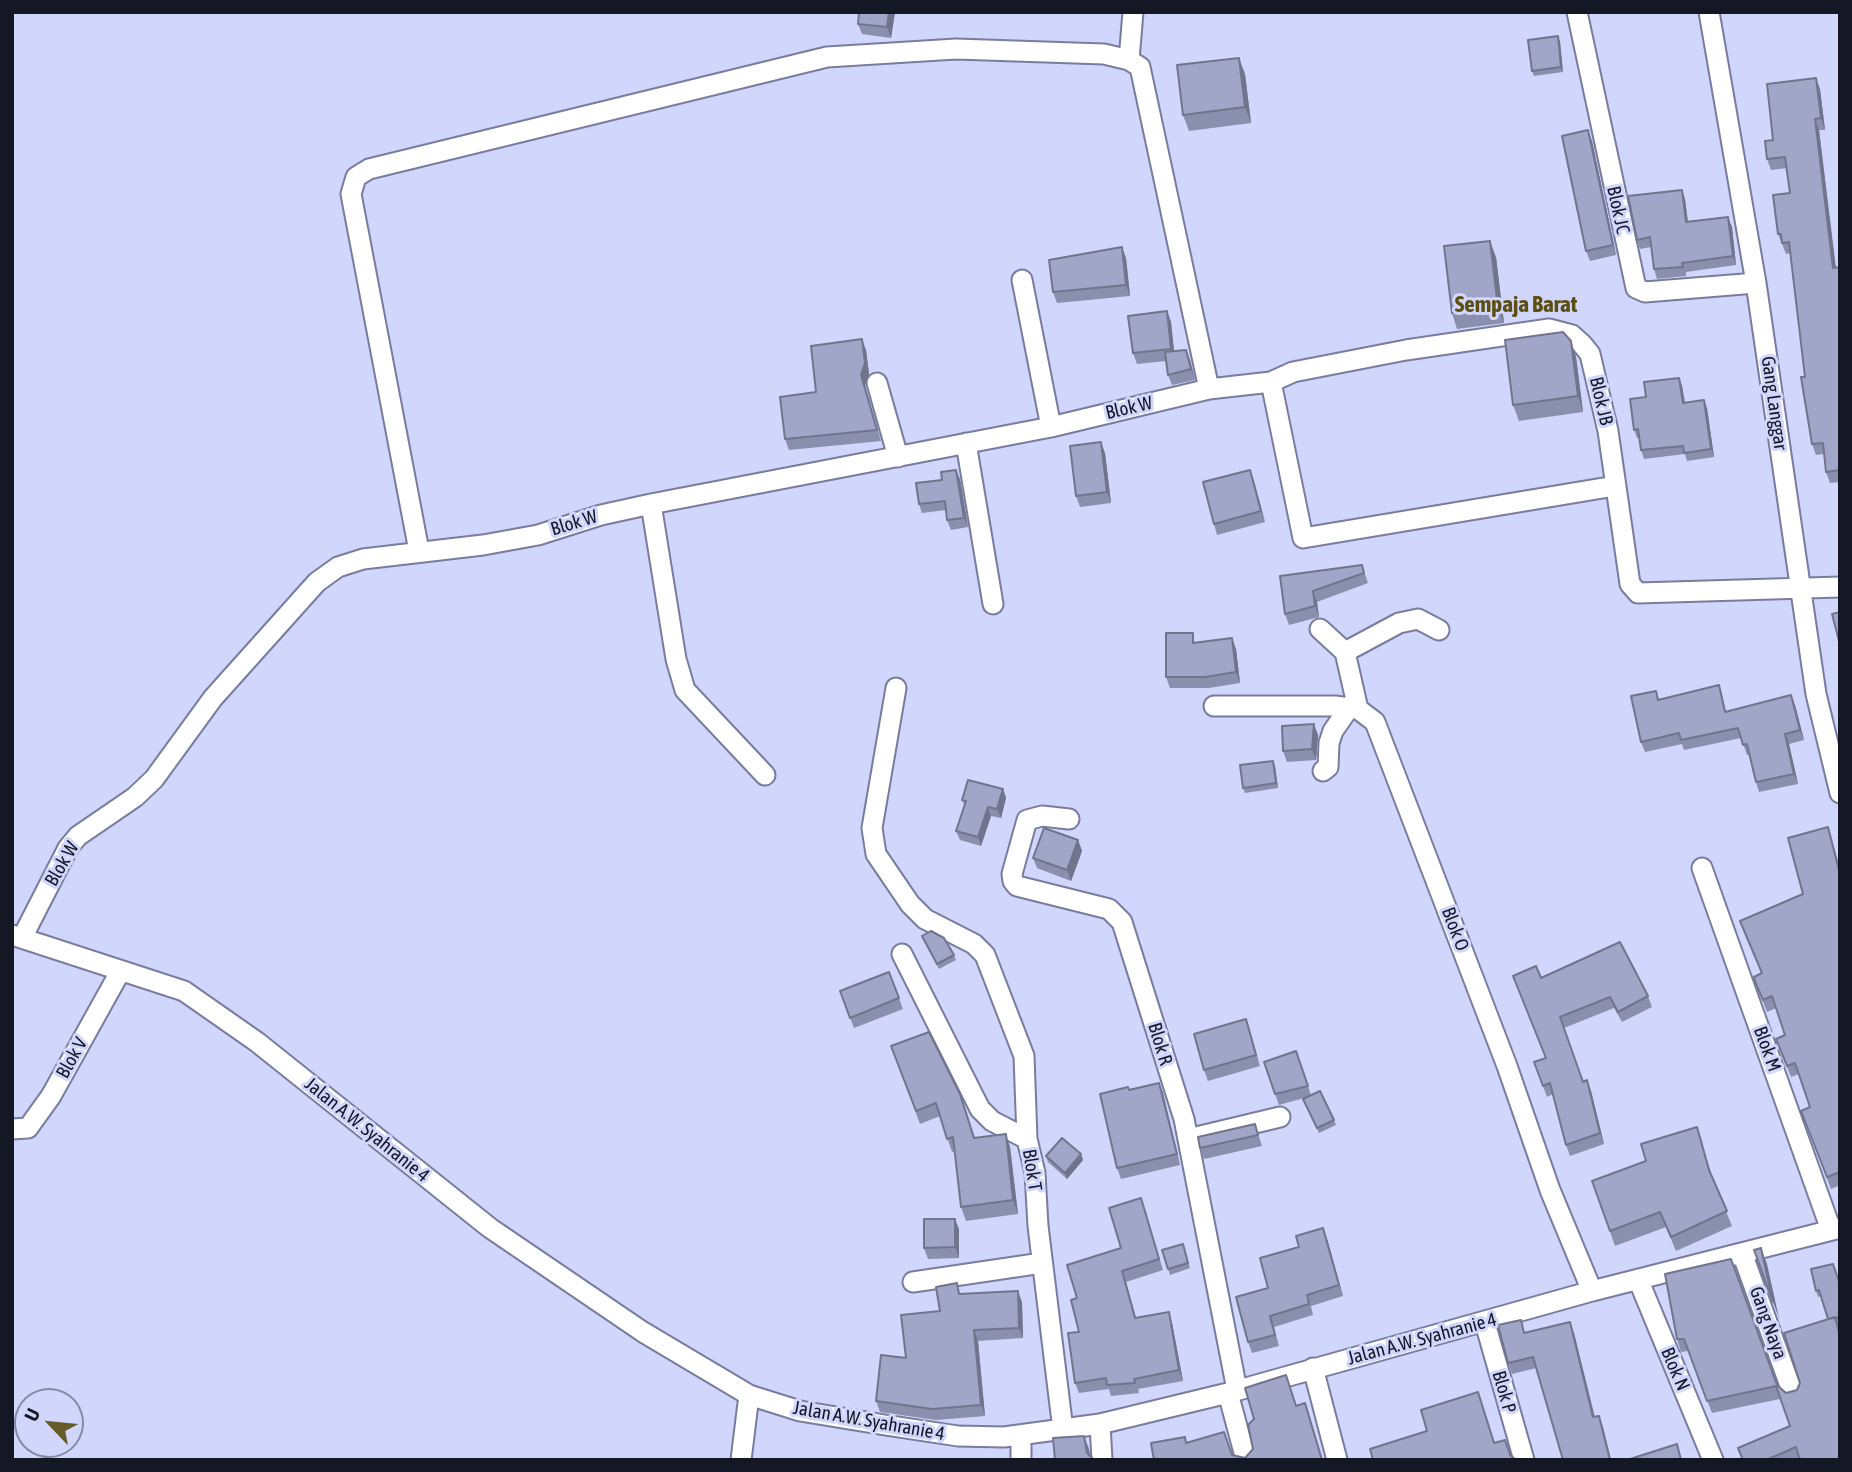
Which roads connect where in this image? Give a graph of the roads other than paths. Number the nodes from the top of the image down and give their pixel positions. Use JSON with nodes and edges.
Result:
{"nodes":[{"id":1,"x":1133,"y":12,"type":"edge"},
{"id":2,"x":1577,"y":12,"type":"edge"},
{"id":3,"x":1709,"y":12,"type":"edge"},
{"id":4,"x":1129,"y":60,"type":"junction"},
{"id":5,"x":1022,"y":280,"type":"dead end"},
{"id":6,"x":1756,"y":283,"type":"junction"},
{"id":7,"x":1293,"y":372,"type":"joint"},
{"id":8,"x":1271,"y":382,"type":"junction"},
{"id":9,"x":877,"y":383,"type":"dead end"},
{"id":10,"x":1209,"y":389,"type":"junction"},
{"id":11,"x":1051,"y":426,"type":"junction"},
{"id":12,"x":966,"y":443,"type":"junction"},
{"id":13,"x":898,"y":457,"type":"junction"},
{"id":14,"x":1615,"y":486,"type":"junction"},
{"id":15,"x":651,"y":504,"type":"junction"},
{"id":16,"x":419,"y":551,"type":"junction"},
{"id":17,"x":1840,"y":587,"type":"edge"},
{"id":18,"x":1800,"y":589,"type":"junction"},
{"id":19,"x":993,"y":604,"type":"dead end"},
{"id":20,"x":1320,"y":629,"type":"dead end"},
{"id":21,"x":1439,"y":630,"type":"dead end"},
{"id":22,"x":1345,"y":652,"type":"junction"},
{"id":23,"x":896,"y":688,"type":"dead end"},
{"id":24,"x":1214,"y":706,"type":"dead end"},
{"id":25,"x":1353,"y":709,"type":"junction"},
{"id":26,"x":1323,"y":771,"type":"dead end"},
{"id":27,"x":765,"y":775,"type":"dead end"},
{"id":28,"x":1840,"y":793,"type":"edge"},
{"id":29,"x":1069,"y":818,"type":"dead end"},
{"id":30,"x":1702,"y":868,"type":"dead end"},
{"id":31,"x":17,"y":937,"type":"edge"},
{"id":32,"x":902,"y":954,"type":"dead end"},
{"id":33,"x":120,"y":972,"type":"junction"},
{"id":34,"x":1280,"y":1117,"type":"dead end"},
{"id":35,"x":12,"y":1129,"type":"edge"},
{"id":36,"x":1027,"y":1139,"type":"junction"},
{"id":37,"x":1188,"y":1139,"type":"junction"},
{"id":38,"x":1836,"y":1229,"type":"edge"},
{"id":39,"x":1742,"y":1252,"type":"junction"},
{"id":40,"x":1042,"y":1263,"type":"junction"},
{"id":41,"x":1638,"y":1279,"type":"junction"},
{"id":42,"x":913,"y":1282,"type":"dead end"},
{"id":43,"x":1592,"y":1291,"type":"junction"},
{"id":44,"x":1485,"y":1323,"type":"junction"},
{"id":45,"x":1313,"y":1368,"type":"junction"},
{"id":46,"x":1233,"y":1391,"type":"junction"},
{"id":47,"x":1793,"y":1394,"type":"edge"},
{"id":48,"x":750,"y":1395,"type":"junction"},
{"id":49,"x":1100,"y":1424,"type":"junction"},
{"id":50,"x":1063,"y":1430,"type":"junction"},
{"id":51,"x":1021,"y":1436,"type":"junction"},
{"id":52,"x":741,"y":1460,"type":"edge"},
{"id":53,"x":1021,"y":1460,"type":"edge"},
{"id":54,"x":1102,"y":1460,"type":"edge"},
{"id":55,"x":1246,"y":1460,"type":"edge"},
{"id":56,"x":1337,"y":1460,"type":"edge"},
{"id":57,"x":1524,"y":1460,"type":"edge"},
{"id":58,"x":1713,"y":1460,"type":"edge"}],
"edges":[{"from":1,"to":4,"type":"street"},
{"from":2,"to":6,"type":"street","name":"Blok JC"},
{"from":3,"to":6,"type":"street","name":"Gang Langgar"},
{"from":4,"to":10,"type":"street"},
{"from":4,"to":16,"type":"street"},
{"from":5,"to":11,"type":"street"},
{"from":6,"to":18,"type":"street","name":"Gang Langgar"},
{"from":7,"to":8,"type":"street","name":"Blok W"},
{"from":7,"to":14,"type":"street","name":"Blok JB"},
{"from":8,"to":10,"type":"street","name":"Blok W"},
{"from":8,"to":14,"type":"street"},
{"from":9,"to":13,"type":"street"},
{"from":10,"to":11,"type":"street","name":"Blok W"},
{"from":11,"to":12,"type":"street","name":"Blok W"},
{"from":12,"to":13,"type":"street","name":"Blok W"},
{"from":12,"to":19,"type":"street"},
{"from":13,"to":15,"type":"street","name":"Blok W"},
{"from":14,"to":18,"type":"street","name":"Blok JB"},
{"from":15,"to":16,"type":"street","name":"Blok W"},
{"from":15,"to":27,"type":"street"},
{"from":16,"to":31,"type":"street","name":"Blok W"},
{"from":17,"to":18,"type":"street","name":"Blok JB"},
{"from":18,"to":28,"type":"street","name":"Gang Langgar"},
{"from":20,"to":22,"type":"street"},
{"from":21,"to":22,"type":"street"},
{"from":22,"to":25,"type":"street"},
{"from":23,"to":36,"type":"street"},
{"from":24,"to":25,"type":"street"},
{"from":25,"to":26,"type":"street"},
{"from":25,"to":43,"type":"street","name":"Blok O"},
{"from":29,"to":37,"type":"street","name":"Blok R"},
{"from":30,"to":38,"type":"street","name":"Blok M"},
{"from":31,"to":33,"type":"street","name":"Jalan A.W. Syahranie 4"},
{"from":32,"to":36,"type":"street","name":"Blok T"},
{"from":33,"to":35,"type":"street","name":"Blok V"},
{"from":33,"to":48,"type":"street","name":"Jalan A.W. Syahranie 4"},
{"from":34,"to":37,"type":"street"},
{"from":36,"to":40,"type":"street","name":"Blok T"},
{"from":37,"to":46,"type":"street","name":"Blok R"},
{"from":38,"to":39,"type":"street","name":"Jalan A.W. Syahranie 4"},
{"from":39,"to":41,"type":"street","name":"Jalan A.W. Syahranie 4"},
{"from":39,"to":47,"type":"street","name":"Gang Naya"},
{"from":40,"to":42,"type":"street"},
{"from":40,"to":50,"type":"street","name":"Blok T"},
{"from":41,"to":43,"type":"street","name":"Jalan A.W. Syahranie 4"},
{"from":41,"to":58,"type":"street","name":"Blok N"},
{"from":43,"to":44,"type":"street","name":"Jalan A.W. Syahranie 4"},
{"from":44,"to":45,"type":"street","name":"Jalan A.W. Syahranie 4"},
{"from":44,"to":57,"type":"street","name":"Blok P"},
{"from":45,"to":46,"type":"street","name":"Jalan A.W. Syahranie 4"},
{"from":45,"to":56,"type":"street"},
{"from":46,"to":49,"type":"street","name":"Jalan A.W. Syahranie 4"},
{"from":46,"to":55,"type":"street","name":"Blok R"},
{"from":48,"to":51,"type":"street","name":"Jalan A.W. Syahranie 4"},
{"from":48,"to":52,"type":"street"},
{"from":49,"to":50,"type":"street","name":"Jalan A.W. Syahranie 4"},
{"from":49,"to":54,"type":"street"},
{"from":50,"to":51,"type":"street","name":"Jalan A.W. Syahranie 4"},
{"from":51,"to":53,"type":"street"}]}
